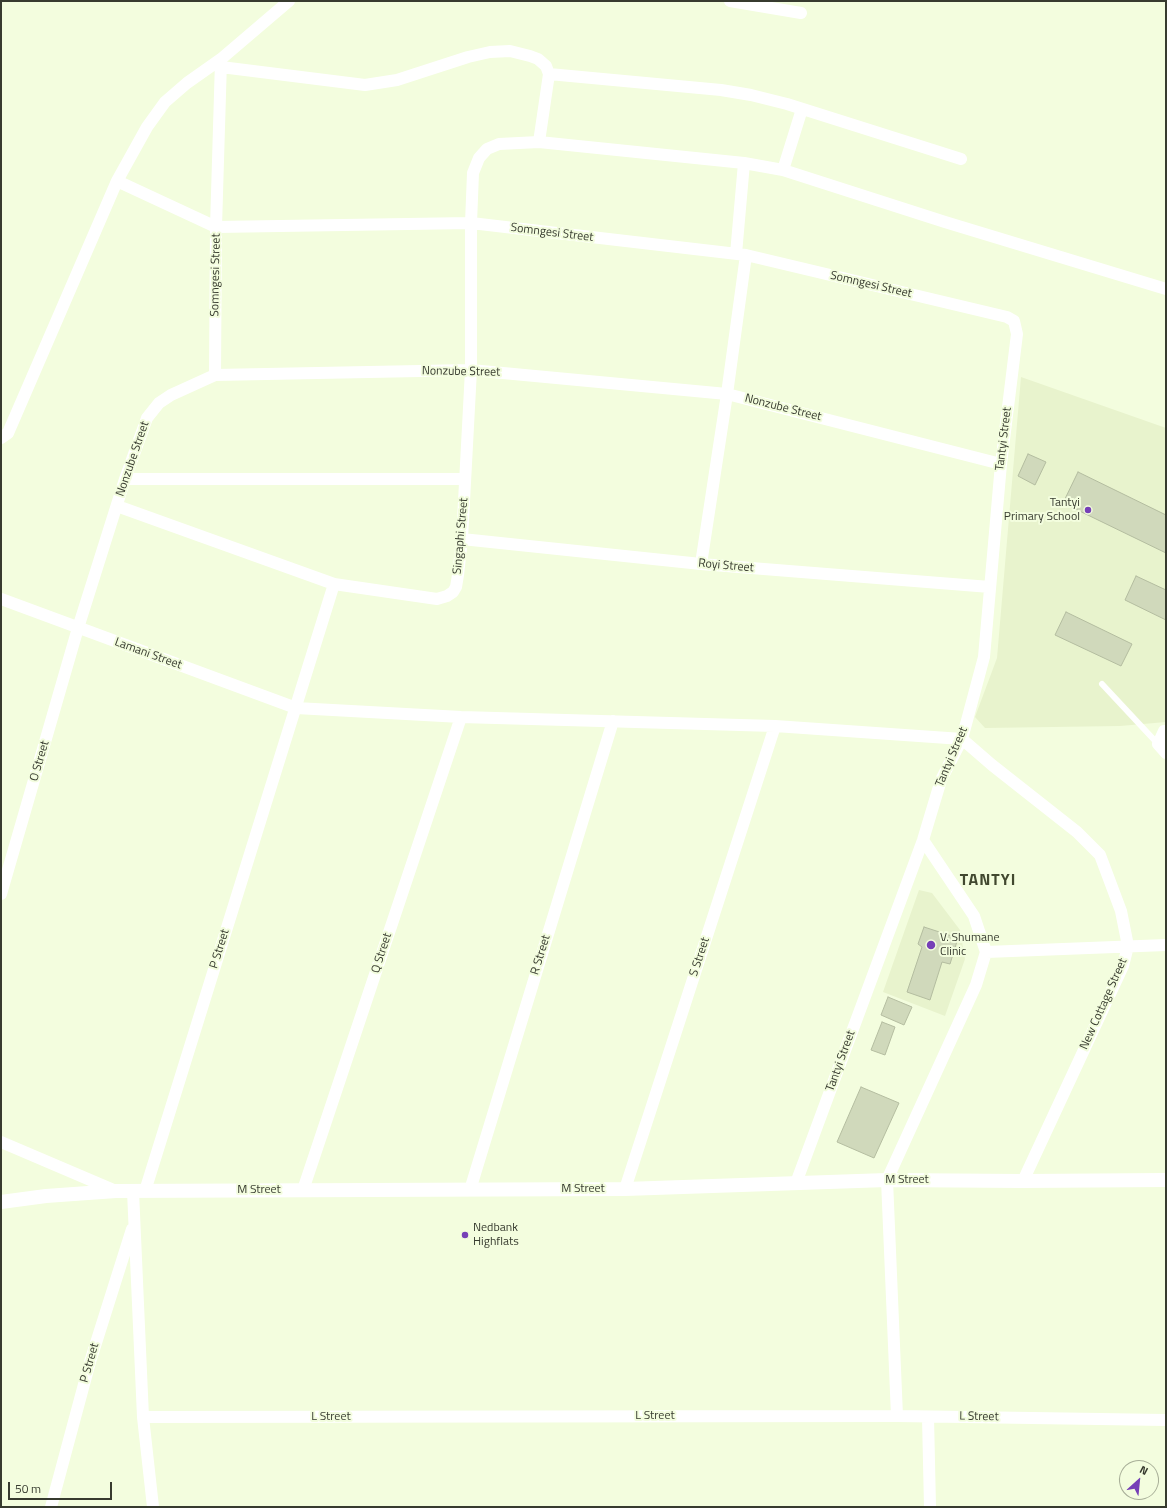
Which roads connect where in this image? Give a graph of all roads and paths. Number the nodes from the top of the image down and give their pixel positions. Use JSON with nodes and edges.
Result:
{"nodes":[{"id":1,"x":289,"y":1,"type":"edge"},
{"id":2,"x":730,"y":1,"type":"edge"},
{"id":3,"x":801,"y":13,"type":"dead end"},
{"id":4,"x":221,"y":63,"type":"junction"},
{"id":5,"x":549,"y":74,"type":"junction"},
{"id":6,"x":802,"y":109,"type":"junction"},
{"id":7,"x":539,"y":142,"type":"junction"},
{"id":8,"x":961,"y":159,"type":"dead end"},
{"id":9,"x":744,"y":163,"type":"junction"},
{"id":10,"x":783,"y":170,"type":"junction"},
{"id":11,"x":117,"y":181,"type":"junction"},
{"id":12,"x":471,"y":223,"type":"junction"},
{"id":13,"x":216,"y":227,"type":"junction"},
{"id":14,"x":741,"y":254,"type":"junction"},
{"id":15,"x":1166,"y":289,"type":"edge"},
{"id":16,"x":1017,"y":334,"type":"joint"},
{"id":17,"x":471,"y":370,"type":"junction"},
{"id":18,"x":215,"y":375,"type":"junction"},
{"id":19,"x":728,"y":394,"type":"junction"},
{"id":20,"x":1,"y":438,"type":"edge"},
{"id":21,"x":1001,"y":464,"type":"junction"},
{"id":22,"x":125,"y":479,"type":"junction"},
{"id":23,"x":465,"y":479,"type":"junction"},
{"id":24,"x":117,"y":506,"type":"junction"},
{"id":25,"x":462,"y":539,"type":"junction"},
{"id":26,"x":701,"y":564,"type":"junction"},
{"id":27,"x":334,"y":584,"type":"junction"},
{"id":28,"x":990,"y":587,"type":"junction"},
{"id":29,"x":1,"y":599,"type":"edge"},
{"id":30,"x":78,"y":628,"type":"junction"},
{"id":31,"x":1102,"y":684,"type":"dead end"},
{"id":32,"x":296,"y":708,"type":"junction"},
{"id":33,"x":461,"y":717,"type":"junction"},
{"id":34,"x":612,"y":721,"type":"junction"},
{"id":35,"x":775,"y":726,"type":"junction"},
{"id":36,"x":1166,"y":731,"type":"edge"},
{"id":37,"x":962,"y":739,"type":"junction"},
{"id":38,"x":1162,"y":748,"type":"edge"},
{"id":39,"x":923,"y":840,"type":"junction"},
{"id":40,"x":1,"y":894,"type":"edge"},
{"id":41,"x":1166,"y":945,"type":"edge"},
{"id":42,"x":1128,"y":946,"type":"junction"},
{"id":43,"x":986,"y":952,"type":"junction"},
{"id":44,"x":1,"y":1142,"type":"edge"},
{"id":45,"x":887,"y":1180,"type":"junction"},
{"id":46,"x":1166,"y":1180,"type":"edge"},
{"id":47,"x":1023,"y":1181,"type":"junction"},
{"id":48,"x":796,"y":1183,"type":"junction"},
{"id":49,"x":625,"y":1189,"type":"junction"},
{"id":50,"x":303,"y":1190,"type":"junction"},
{"id":51,"x":470,"y":1190,"type":"junction"},
{"id":52,"x":116,"y":1191,"type":"junction"},
{"id":53,"x":139,"y":1191,"type":"junction"},
{"id":54,"x":1,"y":1202,"type":"edge"},
{"id":55,"x":134,"y":1220,"type":"junction"},
{"id":56,"x":897,"y":1416,"type":"junction"},
{"id":57,"x":143,"y":1417,"type":"junction"},
{"id":58,"x":928,"y":1417,"type":"junction"},
{"id":59,"x":1166,"y":1420,"type":"edge"},
{"id":60,"x":51,"y":1507,"type":"edge"},
{"id":61,"x":153,"y":1507,"type":"edge"},
{"id":62,"x":930,"y":1507,"type":"edge"}],
"edges":[{"from":1,"to":4,"type":"street"},
{"from":2,"to":3,"type":"street"},
{"from":4,"to":5,"type":"street"},
{"from":4,"to":11,"type":"street"},
{"from":4,"to":13,"type":"street"},
{"from":5,"to":6,"type":"street"},
{"from":5,"to":7,"type":"street"},
{"from":6,"to":8,"type":"street"},
{"from":6,"to":10,"type":"street"},
{"from":7,"to":9,"type":"street","name":"Singaphi Street"},
{"from":7,"to":12,"type":"street","name":"Singaphi Street"},
{"from":9,"to":10,"type":"street","name":"Singaphi Street"},
{"from":9,"to":14,"type":"street"},
{"from":10,"to":15,"type":"street","name":"Singaphi Street"},
{"from":11,"to":13,"type":"street"},
{"from":11,"to":20,"type":"street"},
{"from":12,"to":13,"type":"street","name":"Somngesi Street"},
{"from":12,"to":14,"type":"street","name":"Somngesi Street"},
{"from":12,"to":17,"type":"street","name":"Singaphi Street"},
{"from":13,"to":18,"type":"street","name":"Somngesi Street"},
{"from":14,"to":16,"type":"street","name":"Somngesi Street"},
{"from":14,"to":19,"type":"street"},
{"from":16,"to":21,"type":"street","name":"Tantyi Street"},
{"from":17,"to":18,"type":"street","name":"Nonzube Street"},
{"from":17,"to":19,"type":"street","name":"Nonzube Street"},
{"from":17,"to":23,"type":"street","name":"Singaphi Street"},
{"from":18,"to":22,"type":"street","name":"Nonzube Street"},
{"from":19,"to":21,"type":"street","name":"Nonzube Street"},
{"from":19,"to":26,"type":"street"},
{"from":21,"to":28,"type":"street","name":"Tantyi Street"},
{"from":22,"to":23,"type":"street"},
{"from":22,"to":24,"type":"street","name":"Nonzube Street"},
{"from":23,"to":25,"type":"street","name":"Singaphi Street"},
{"from":24,"to":27,"type":"street","name":"Singaphi Street"},
{"from":24,"to":30,"type":"street","name":"Nonzube Street"},
{"from":25,"to":26,"type":"street","name":"Royi Street"},
{"from":25,"to":27,"type":"street","name":"Singaphi Street"},
{"from":26,"to":28,"type":"street","name":"Royi Street"},
{"from":27,"to":32,"type":"street","name":"P Street"},
{"from":28,"to":37,"type":"street","name":"Tantyi Street"},
{"from":29,"to":30,"type":"street","name":"Lamani Street"},
{"from":30,"to":32,"type":"street","name":"Lamani Street"},
{"from":30,"to":40,"type":"street","name":"O Street"},
{"from":31,"to":38,"type":"lane"},
{"from":32,"to":33,"type":"street","name":"Lamani Street"},
{"from":32,"to":53,"type":"street","name":"P Street"},
{"from":33,"to":34,"type":"street","name":"Lamani Street"},
{"from":33,"to":50,"type":"street","name":"Q Street"},
{"from":34,"to":35,"type":"street","name":"Lamani Street"},
{"from":34,"to":51,"type":"street","name":"R Street"},
{"from":35,"to":37,"type":"street","name":"Lamani Street"},
{"from":35,"to":49,"type":"street","name":"S Street"},
{"from":36,"to":38,"type":"street"},
{"from":37,"to":39,"type":"street","name":"Tantyi Street"},
{"from":37,"to":42,"type":"street","name":"New Cottage Street"},
{"from":39,"to":43,"type":"street"},
{"from":39,"to":48,"type":"street","name":"Tantyi Street"},
{"from":41,"to":42,"type":"street"},
{"from":42,"to":43,"type":"street"},
{"from":42,"to":47,"type":"street","name":"New Cottage Street"},
{"from":43,"to":45,"type":"street"},
{"from":44,"to":52,"type":"street"},
{"from":45,"to":47,"type":"street","name":"M Street"},
{"from":45,"to":48,"type":"street","name":"M Street"},
{"from":45,"to":56,"type":"street"},
{"from":46,"to":47,"type":"street","name":"M Street"},
{"from":48,"to":49,"type":"street","name":"M Street"},
{"from":49,"to":51,"type":"street","name":"M Street"},
{"from":50,"to":51,"type":"street","name":"M Street"},
{"from":50,"to":53,"type":"street","name":"M Street"},
{"from":52,"to":53,"type":"street","name":"M Street"},
{"from":52,"to":54,"type":"street","name":"M Street"},
{"from":53,"to":55,"type":"street","name":"P Street"},
{"from":55,"to":57,"type":"street","name":"P Street"},
{"from":55,"to":60,"type":"street","name":"P Street"},
{"from":56,"to":57,"type":"street","name":"L Street"},
{"from":56,"to":58,"type":"street","name":"L Street"},
{"from":57,"to":61,"type":"street","name":"P Street"},
{"from":58,"to":59,"type":"street","name":"L Street"},
{"from":58,"to":62,"type":"street"}]}
